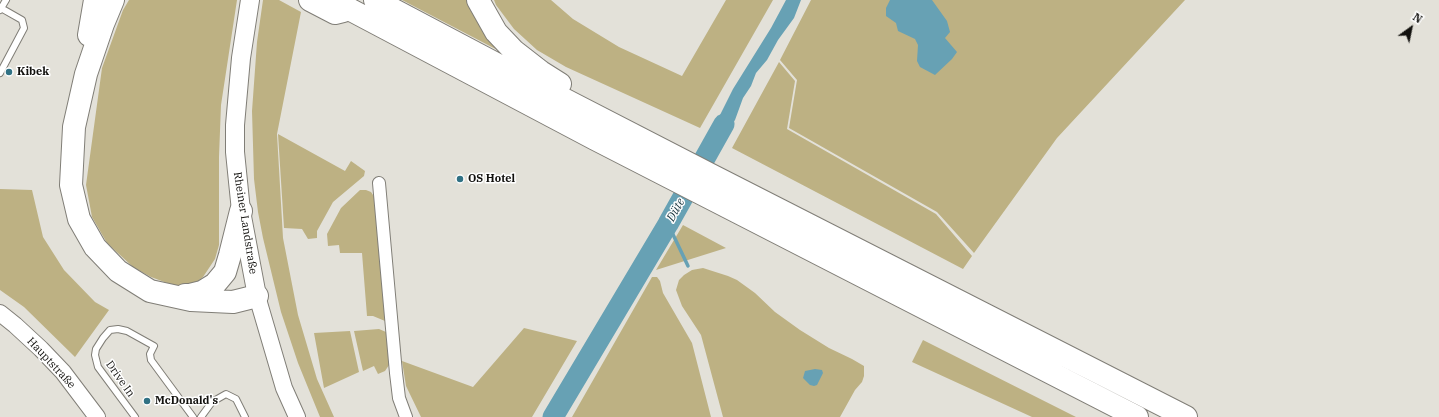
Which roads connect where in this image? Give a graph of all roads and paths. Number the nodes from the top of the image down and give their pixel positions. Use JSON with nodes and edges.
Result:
{"nodes":[{"id":1,"x":6,"y":0,"type":"edge"},
{"id":2,"x":95,"y":0,"type":"edge"},
{"id":3,"x":113,"y":0,"type":"edge"},
{"id":4,"x":310,"y":0,"type":"edge"},
{"id":5,"x":375,"y":0,"type":"edge"},
{"id":6,"x":478,"y":0,"type":"edge"},
{"id":7,"x":250,"y":3,"type":"edge"},
{"id":8,"x":340,"y":5,"type":"edge"},
{"id":9,"x":1,"y":9,"type":"edge"},
{"id":10,"x":0,"y":73,"type":"edge"},
{"id":11,"x":86,"y":74,"type":"junction"},
{"id":12,"x":603,"y":119,"type":"junction"},
{"id":13,"x":677,"y":170,"type":"junction"},
{"id":14,"x":379,"y":183,"type":"dead end"},
{"id":15,"x":706,"y":184,"type":"junction"},
{"id":16,"x":241,"y":211,"type":"junction"},
{"id":17,"x":150,"y":291,"type":"junction"},
{"id":18,"x":257,"y":296,"type":"junction"},
{"id":19,"x":0,"y":314,"type":"edge"},
{"id":20,"x":97,"y":417,"type":"edge"},
{"id":21,"x":135,"y":417,"type":"edge"},
{"id":22,"x":193,"y":417,"type":"edge"},
{"id":23,"x":201,"y":417,"type":"edge"},
{"id":24,"x":245,"y":417,"type":"edge"},
{"id":25,"x":297,"y":417,"type":"edge"},
{"id":26,"x":406,"y":417,"type":"edge"},
{"id":27,"x":1137,"y":417,"type":"edge"},
{"id":28,"x":1186,"y":417,"type":"edge"}],
"edges":[{"from":1,"to":9,"type":"lane"},
{"from":2,"to":11,"type":"highway"},
{"from":3,"to":11,"type":"highway"},
{"from":4,"to":8,"type":"highway"},
{"from":5,"to":12,"type":"highway"},
{"from":6,"to":12,"type":"highway"},
{"from":7,"to":16,"type":"main road","name":"Rheiner Landstraße"},
{"from":8,"to":13,"type":"highway"},
{"from":9,"to":10,"type":"lane"},
{"from":11,"to":17,"type":"highway"},
{"from":12,"to":13,"type":"highway"},
{"from":13,"to":15,"type":"highway"},
{"from":14,"to":26,"type":"street"},
{"from":15,"to":27,"type":"highway"},
{"from":15,"to":28,"type":"highway"},
{"from":16,"to":17,"type":"highway"},
{"from":16,"to":18,"type":"main road","name":"Rheiner Landstraße"},
{"from":17,"to":18,"type":"highway"},
{"from":18,"to":25,"type":"street","name":"Rheiner Landstraße"},
{"from":19,"to":20,"type":"street","name":"Hauptstraße"},
{"from":21,"to":22,"type":"lane","name":"Drive In"},
{"from":23,"to":24,"type":"lane"}]}
